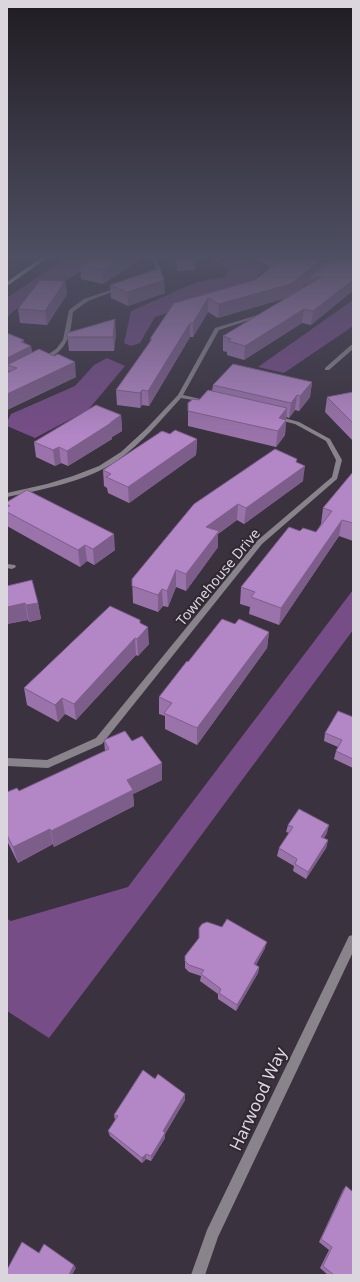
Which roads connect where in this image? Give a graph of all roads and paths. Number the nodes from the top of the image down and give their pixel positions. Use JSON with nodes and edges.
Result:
{"nodes":[{"id":1,"x":70,"y":316,"type":"edge"},
{"id":2,"x":259,"y":316,"type":"edge"},
{"id":3,"x":353,"y":346,"type":"edge"},
{"id":4,"x":35,"y":364,"type":"edge"},
{"id":5,"x":327,"y":369,"type":"dead end"},
{"id":6,"x":180,"y":396,"type":"junction"},
{"id":7,"x":211,"y":403,"type":"edge"},
{"id":8,"x":266,"y":416,"type":"edge"},
{"id":9,"x":7,"y":495,"type":"edge"},
{"id":10,"x":7,"y":762,"type":"edge"},
{"id":11,"x":353,"y":940,"type":"edge"},
{"id":12,"x":198,"y":1275,"type":"edge"}],
"edges":[{"from":1,"to":4,"type":"street"},
{"from":2,"to":6,"type":"street"},
{"from":3,"to":5,"type":"street"},
{"from":6,"to":7,"type":"street"},
{"from":6,"to":9,"type":"street"},
{"from":8,"to":10,"type":"street","name":"Townehouse Drive"},
{"from":11,"to":12,"type":"street","name":"Harwood Way"}]}
